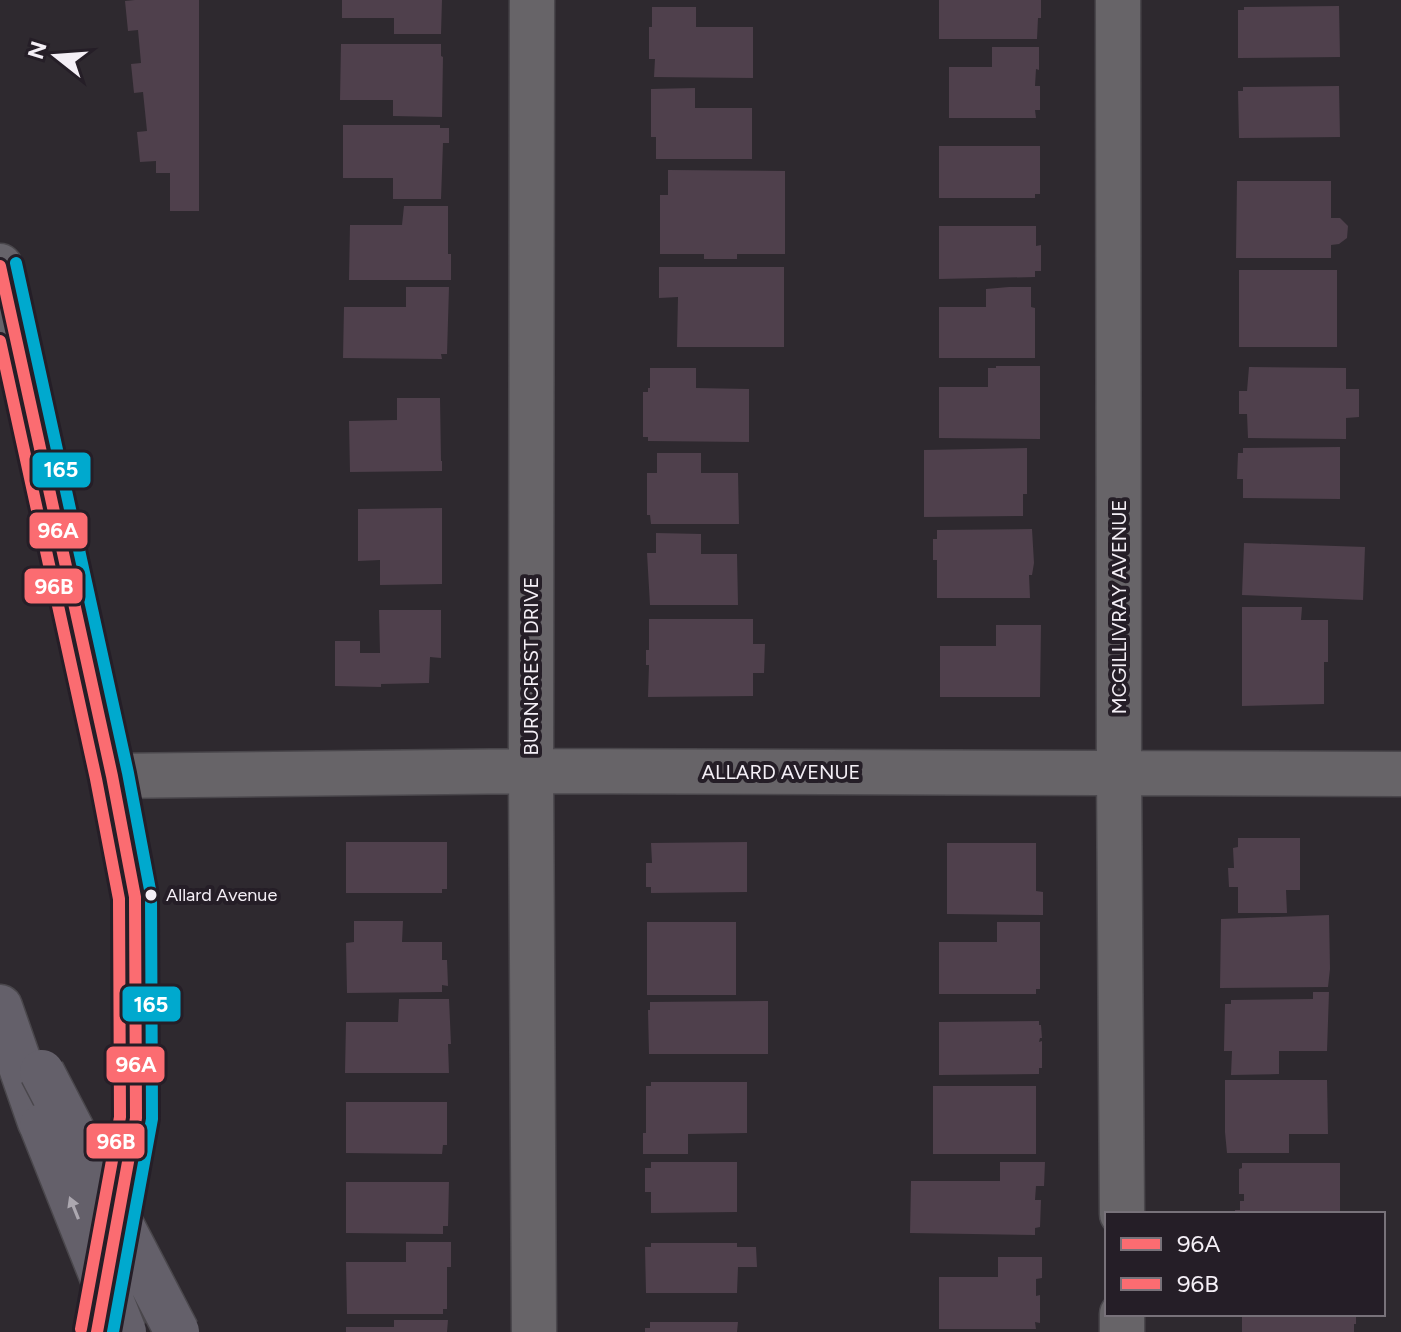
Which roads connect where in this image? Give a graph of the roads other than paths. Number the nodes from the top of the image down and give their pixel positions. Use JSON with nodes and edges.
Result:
{"nodes":[{"id":1,"x":532,"y":0,"type":"edge"},
{"id":2,"x":1118,"y":0,"type":"edge"},
{"id":3,"x":0,"y":266,"type":"edge"},
{"id":4,"x":531,"y":771,"type":"junction"},
{"id":5,"x":1119,"y":773,"type":"junction"},
{"id":6,"x":1401,"y":774,"type":"edge"},
{"id":7,"x":112,"y":776,"type":"junction"},
{"id":8,"x":0,"y":992,"type":"edge"},
{"id":9,"x":0,"y":1007,"type":"edge"},
{"id":10,"x":1122,"y":1212,"type":"edge"},
{"id":11,"x":97,"y":1332,"type":"edge"},
{"id":12,"x":124,"y":1332,"type":"edge"},
{"id":13,"x":177,"y":1332,"type":"edge"},
{"id":14,"x":534,"y":1332,"type":"edge"}],
"edges":[{"from":1,"to":4,"type":"street","name":"BURNCREST DRIVE"},
{"from":2,"to":5,"type":"street","name":"MCGILLIVRAY AVENUE"},
{"from":3,"to":7,"type":"main road"},
{"from":4,"to":5,"type":"street","name":"ALLARD AVENUE"},
{"from":4,"to":7,"type":"street","name":"ALLARD AVENUE"},
{"from":4,"to":14,"type":"street","name":"BURNCREST DRIVE"},
{"from":5,"to":6,"type":"street","name":"ALLARD AVENUE"},
{"from":5,"to":10,"type":"street","name":"MCGILLIVRAY AVENUE"},
{"from":7,"to":11,"type":"main road"},
{"from":8,"to":13,"type":"highway","bridge":true},
{"from":12,"to":9,"type":"highway","one_way":true,"bridge":true}]}
